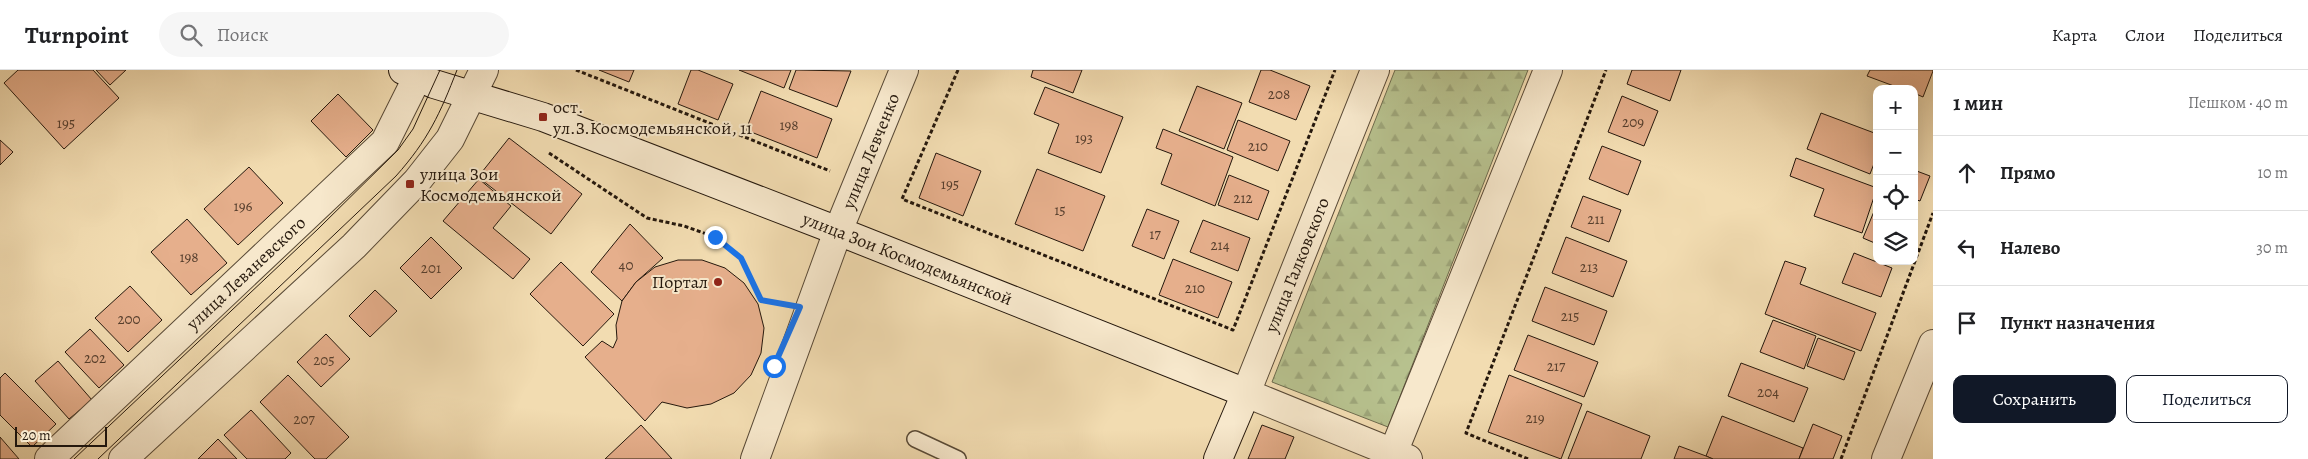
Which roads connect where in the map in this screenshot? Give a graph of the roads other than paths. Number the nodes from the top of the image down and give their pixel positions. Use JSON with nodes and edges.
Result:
{"nodes":[{"id":1,"x":484,"y":70,"type":"edge"},
{"id":2,"x":904,"y":70,"type":"edge"},
{"id":3,"x":1376,"y":70,"type":"edge"},
{"id":4,"x":1548,"y":70,"type":"edge"},
{"id":5,"x":414,"y":72,"type":"edge"},
{"id":6,"x":473,"y":96,"type":"junction"},
{"id":7,"x":838,"y":231,"type":"junction"},
{"id":8,"x":1933,"y":344,"type":"edge"},
{"id":9,"x":1246,"y":393,"type":"junction"},
{"id":10,"x":915,"y":439,"type":"dead end"},
{"id":11,"x":1400,"y":456,"type":"edge"},
{"id":12,"x":49,"y":459,"type":"edge"},
{"id":13,"x":123,"y":459,"type":"edge"},
{"id":14,"x":755,"y":459,"type":"edge"},
{"id":15,"x":958,"y":459,"type":"edge"},
{"id":16,"x":1218,"y":459,"type":"edge"},
{"id":17,"x":1886,"y":459,"type":"edge"}],
"edges":[{"from":1,"to":6,"type":"street"},
{"from":2,"to":7,"type":"street","name":"улица Левченко"},
{"from":3,"to":9,"type":"street","name":"улица Галковского"},
{"from":4,"to":11,"type":"street"},
{"from":5,"to":6,"type":"street","name":"улица Зои Космодемьянской"},
{"from":5,"to":12,"type":"street","name":"улица Леваневского"},
{"from":6,"to":7,"type":"street","name":"улица Зои Космодемьянской"},
{"from":6,"to":13,"type":"street"},
{"from":7,"to":9,"type":"street","name":"улица Зои Космодемьянской"},
{"from":7,"to":14,"type":"street","name":"улица Левченко"},
{"from":8,"to":17,"type":"street"},
{"from":9,"to":11,"type":"street","name":"улица Зои Космодемьянской"},
{"from":9,"to":16,"type":"street","name":"улица Галковского"},
{"from":10,"to":15,"type":"lane"}]}
